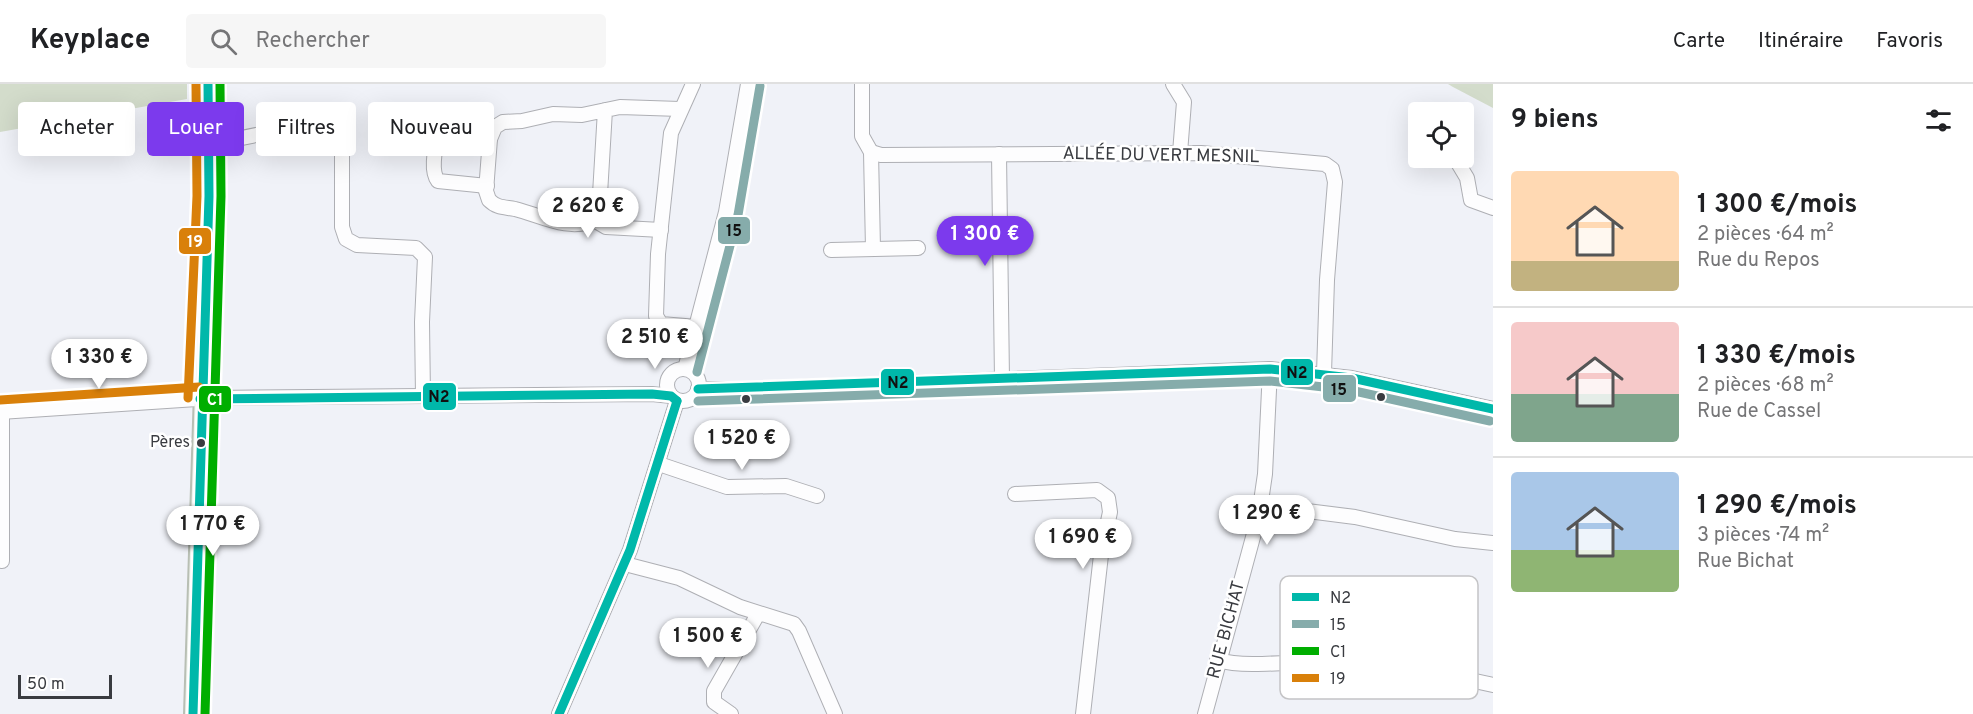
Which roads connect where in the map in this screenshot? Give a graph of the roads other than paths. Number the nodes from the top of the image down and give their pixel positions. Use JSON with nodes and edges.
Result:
{"nodes":[{"id":1,"x":208,"y":84,"type":"edge"},
{"id":2,"x":693,"y":84,"type":"edge"},
{"id":3,"x":748,"y":84,"type":"edge"},
{"id":4,"x":862,"y":84,"type":"edge"},
{"id":5,"x":1173,"y":84,"type":"edge"},
{"id":6,"x":208,"y":102,"type":"edge"},
{"id":7,"x":680,"y":109,"type":"junction"},
{"id":8,"x":605,"y":110,"type":"junction"},
{"id":9,"x":494,"y":129,"type":"edge"},
{"id":10,"x":244,"y":137,"type":"edge"},
{"id":11,"x":871,"y":152,"type":"junction"},
{"id":12,"x":1180,"y":153,"type":"junction"},
{"id":13,"x":999,"y":154,"type":"junction"},
{"id":14,"x":207,"y":156,"type":"edge"},
{"id":15,"x":435,"y":156,"type":"edge"},
{"id":16,"x":489,"y":156,"type":"edge"},
{"id":17,"x":1461,"y":168,"type":"edge"},
{"id":18,"x":487,"y":186,"type":"junction"},
{"id":19,"x":1493,"y":208,"type":"edge"},
{"id":20,"x":594,"y":220,"type":"junction"},
{"id":21,"x":661,"y":230,"type":"junction"},
{"id":22,"x":918,"y":248,"type":"dead end"},
{"id":23,"x":873,"y":249,"type":"junction"},
{"id":24,"x":831,"y":250,"type":"dead end"},
{"id":25,"x":697,"y":327,"type":"junction"},
{"id":26,"x":685,"y":369,"type":"junction"},
{"id":27,"x":1270,"y":369,"type":"junction"},
{"id":28,"x":1324,"y":373,"type":"junction"},
{"id":29,"x":1002,"y":379,"type":"junction"},
{"id":30,"x":698,"y":389,"type":"junction"},
{"id":31,"x":423,"y":396,"type":"junction"},
{"id":32,"x":200,"y":399,"type":"junction"},
{"id":33,"x":674,"y":399,"type":"junction"},
{"id":34,"x":1493,"y":409,"type":"edge"},
{"id":35,"x":1,"y":412,"type":"edge"},
{"id":36,"x":659,"y":464,"type":"junction"},
{"id":37,"x":1015,"y":494,"type":"dead end"},
{"id":38,"x":817,"y":496,"type":"dead end"},
{"id":39,"x":1260,"y":505,"type":"junction"},
{"id":40,"x":1493,"y":543,"type":"edge"},
{"id":41,"x":2,"y":561,"type":"dead end"},
{"id":42,"x":625,"y":564,"type":"junction"},
{"id":43,"x":758,"y":614,"type":"junction"},
{"id":44,"x":1217,"y":660,"type":"junction"},
{"id":45,"x":1280,"y":661,"type":"edge"},
{"id":46,"x":1478,"y":682,"type":"edge"},
{"id":47,"x":1493,"y":685,"type":"edge"},
{"id":48,"x":193,"y":714,"type":"edge"},
{"id":49,"x":559,"y":714,"type":"edge"},
{"id":50,"x":731,"y":714,"type":"edge"},
{"id":51,"x":835,"y":714,"type":"edge"},
{"id":52,"x":1083,"y":714,"type":"edge"},
{"id":53,"x":1204,"y":714,"type":"edge"}],
"edges":[{"from":1,"to":6,"type":"main road"},
{"from":2,"to":7,"type":"street"},
{"from":3,"to":25,"type":"street"},
{"from":4,"to":11,"type":"street"},
{"from":5,"to":12,"type":"street"},
{"from":7,"to":8,"type":"street"},
{"from":7,"to":21,"type":"street"},
{"from":8,"to":9,"type":"street"},
{"from":8,"to":20,"type":"street"},
{"from":10,"to":31,"type":"street"},
{"from":11,"to":13,"type":"street","name":"ALLÉE DU VERT MESNIL"},
{"from":11,"to":23,"type":"street"},
{"from":12,"to":13,"type":"street","name":"ALLÉE DU VERT MESNIL"},
{"from":12,"to":28,"type":"street","name":"ALLÉE DU VERT MESNIL"},
{"from":13,"to":29,"type":"street"},
{"from":14,"to":32,"type":"main road"},
{"from":15,"to":18,"type":"street"},
{"from":16,"to":18,"type":"street"},
{"from":17,"to":19,"type":"street"},
{"from":18,"to":20,"type":"street"},
{"from":20,"to":21,"type":"street"},
{"from":21,"to":25,"type":"street"},
{"from":22,"to":23,"type":"street"},
{"from":23,"to":24,"type":"street"},
{"from":25,"to":26,"type":"street"},
{"from":26,"to":30,"type":"street"},
{"from":26,"to":33,"type":"street"},
{"from":27,"to":28,"type":"street"},
{"from":27,"to":29,"type":"street"},
{"from":27,"to":39,"type":"street","name":"RUE BICHAT"},
{"from":28,"to":34,"type":"street"},
{"from":29,"to":30,"type":"street"},
{"from":30,"to":33,"type":"street"},
{"from":31,"to":32,"type":"street"},
{"from":31,"to":33,"type":"street"},
{"from":32,"to":35,"type":"street"},
{"from":32,"to":48,"type":"main road"},
{"from":33,"to":36,"type":"street"},
{"from":35,"to":41,"type":"street"},
{"from":36,"to":38,"type":"street"},
{"from":36,"to":42,"type":"street"},
{"from":37,"to":52,"type":"street"},
{"from":39,"to":40,"type":"street"},
{"from":39,"to":44,"type":"street","name":"RUE BICHAT"},
{"from":42,"to":43,"type":"street"},
{"from":42,"to":49,"type":"street"},
{"from":43,"to":50,"type":"street"},
{"from":43,"to":51,"type":"street"},
{"from":44,"to":45,"type":"street"},
{"from":44,"to":53,"type":"street","name":"RUE BICHAT"},
{"from":46,"to":47,"type":"street"}]}
